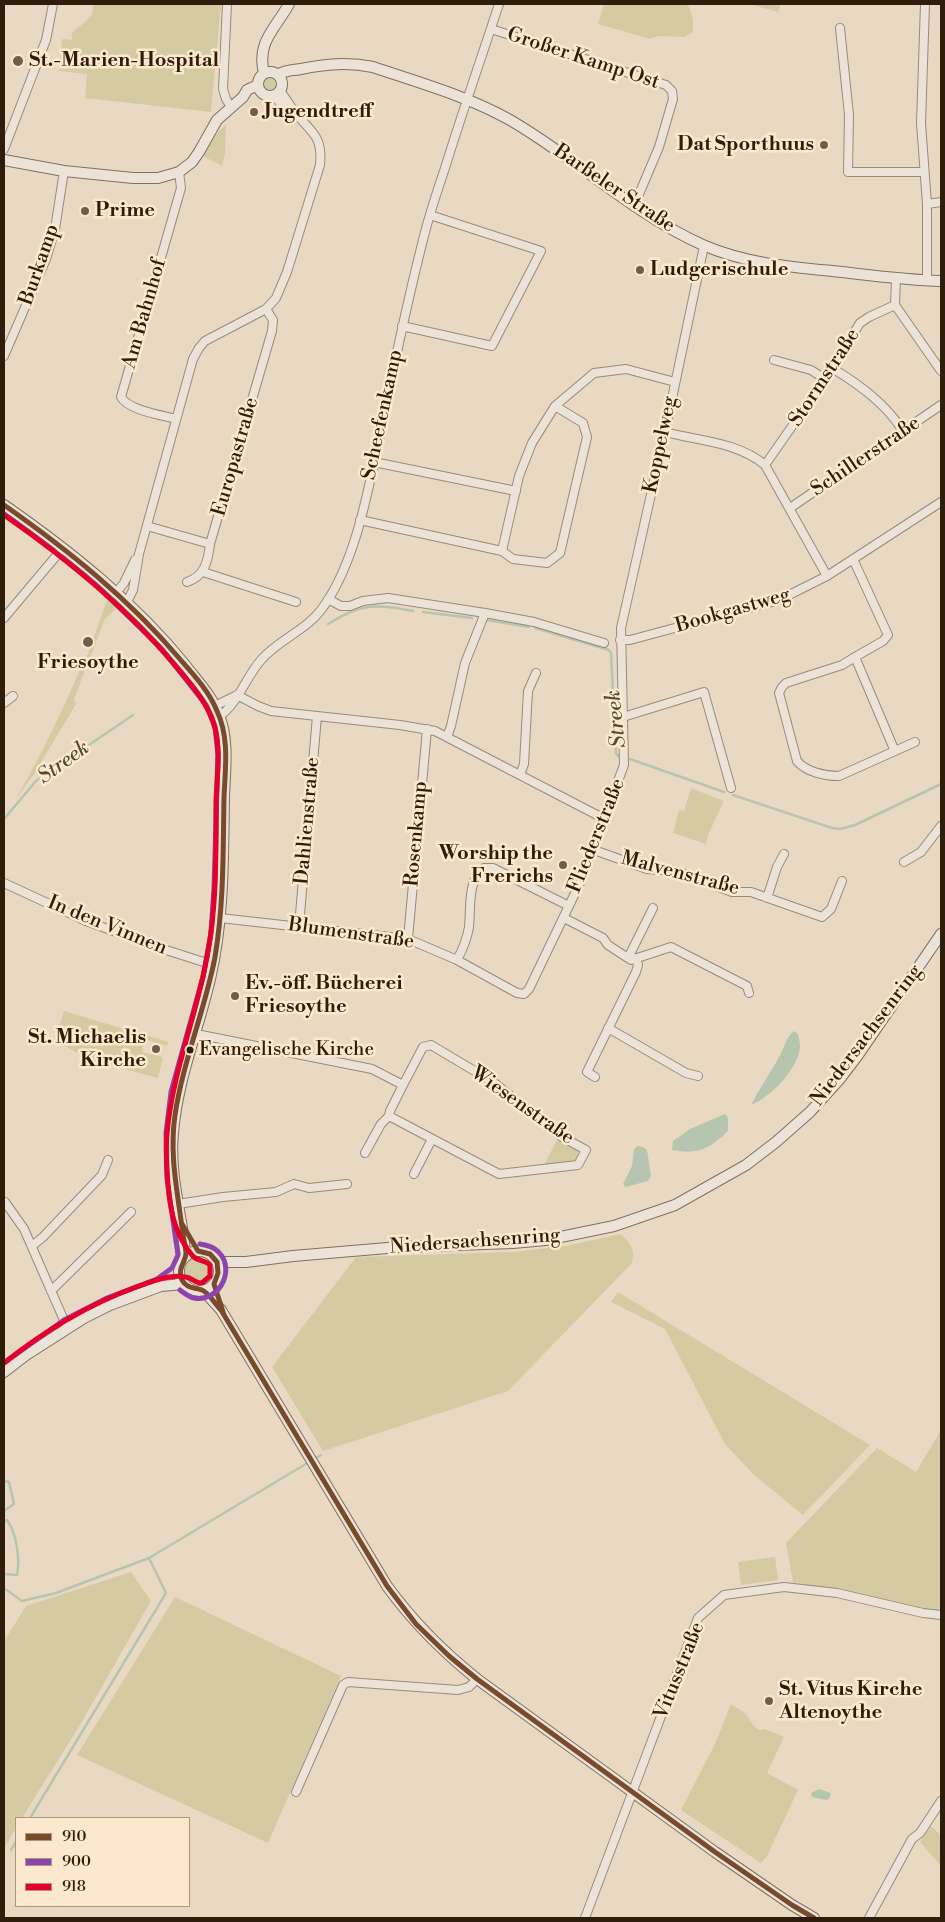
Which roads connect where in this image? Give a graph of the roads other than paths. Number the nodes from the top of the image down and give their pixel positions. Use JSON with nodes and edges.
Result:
{"nodes":[{"id":1,"x":53,"y":4,"type":"edge"},
{"id":2,"x":227,"y":4,"type":"edge"},
{"id":3,"x":289,"y":4,"type":"edge"},
{"id":4,"x":499,"y":4,"type":"edge"},
{"id":5,"x":925,"y":4,"type":"edge"},
{"id":6,"x":840,"y":28,"type":"dead end"},
{"id":7,"x":491,"y":29,"type":"junction"},
{"id":8,"x":275,"y":81,"type":"junction"},
{"id":9,"x":260,"y":89,"type":"junction"},
{"id":10,"x":466,"y":100,"type":"junction"},
{"id":11,"x":231,"y":107,"type":"junction"},
{"id":12,"x":4,"y":149,"type":"edge"},
{"id":13,"x":4,"y":160,"type":"edge"},
{"id":14,"x":64,"y":170,"type":"junction"},
{"id":15,"x":179,"y":172,"type":"junction"},
{"id":16,"x":924,"y":172,"type":"junction"},
{"id":17,"x":941,"y":202,"type":"edge"},
{"id":18,"x":927,"y":204,"type":"junction"},
{"id":19,"x":634,"y":206,"type":"junction"},
{"id":20,"x":430,"y":215,"type":"junction"},
{"id":21,"x":704,"y":246,"type":"junction"},
{"id":22,"x":896,"y":278,"type":"junction"},
{"id":23,"x":927,"y":281,"type":"junction"},
{"id":24,"x":941,"y":281,"type":"edge"},
{"id":25,"x":895,"y":305,"type":"junction"},
{"id":26,"x":266,"y":309,"type":"junction"},
{"id":27,"x":402,"y":326,"type":"junction"},
{"id":28,"x":4,"y":356,"type":"edge"},
{"id":29,"x":774,"y":360,"type":"dead end"},
{"id":30,"x":832,"y":368,"type":"junction"},
{"id":31,"x":941,"y":371,"type":"edge"},
{"id":32,"x":825,"y":379,"type":"junction"},
{"id":33,"x":675,"y":382,"type":"junction"},
{"id":34,"x":941,"y":405,"type":"edge"},
{"id":35,"x":555,"y":406,"type":"junction"},
{"id":36,"x":176,"y":419,"type":"junction"},
{"id":37,"x":903,"y":431,"type":"junction"},
{"id":38,"x":665,"y":432,"type":"junction"},
{"id":39,"x":374,"y":462,"type":"junction"},
{"id":40,"x":765,"y":465,"type":"junction"},
{"id":41,"x":516,"y":491,"type":"junction"},
{"id":42,"x":941,"y":502,"type":"edge"},
{"id":43,"x":4,"y":505,"type":"edge"},
{"id":44,"x":790,"y":508,"type":"junction"},
{"id":45,"x":360,"y":520,"type":"junction"},
{"id":46,"x":147,"y":526,"type":"junction"},
{"id":47,"x":210,"y":544,"type":"junction"},
{"id":48,"x":62,"y":549,"type":"junction"},
{"id":49,"x":502,"y":551,"type":"junction"},
{"id":50,"x":138,"y":554,"type":"junction"},
{"id":51,"x":853,"y":559,"type":"junction"},
{"id":52,"x":203,"y":572,"type":"junction"},
{"id":53,"x":827,"y":576,"type":"junction"},
{"id":54,"x":187,"y":582,"type":"dead end"},
{"id":55,"x":116,"y":593,"type":"junction"},
{"id":56,"x":328,"y":599,"type":"junction"},
{"id":57,"x":127,"y":602,"type":"junction"},
{"id":58,"x":296,"y":602,"type":"dead end"},
{"id":59,"x":485,"y":614,"type":"junction"},
{"id":60,"x":4,"y":618,"type":"edge"},
{"id":61,"x":620,"y":642,"type":"junction"},
{"id":62,"x":604,"y":643,"type":"dead end"},
{"id":63,"x":855,"y":657,"type":"junction"},
{"id":64,"x":536,"y":673,"type":"dead end"},
{"id":65,"x":237,"y":695,"type":"junction"},
{"id":66,"x":13,"y":696,"type":"dead end"},
{"id":67,"x":4,"y":703,"type":"edge"},
{"id":68,"x":215,"y":706,"type":"junction"},
{"id":69,"x":220,"y":716,"type":"junction"},
{"id":70,"x":317,"y":716,"type":"junction"},
{"id":71,"x":623,"y":717,"type":"junction"},
{"id":72,"x":427,"y":729,"type":"junction"},
{"id":73,"x":447,"y":737,"type":"junction"},
{"id":74,"x":915,"y":742,"type":"dead end"},
{"id":75,"x":894,"y":750,"type":"junction"},
{"id":76,"x":520,"y":775,"type":"junction"},
{"id":77,"x":731,"y":788,"type":"dead end"},
{"id":78,"x":606,"y":818,"type":"junction"},
{"id":79,"x":941,"y":826,"type":"edge"},
{"id":80,"x":594,"y":850,"type":"junction"},
{"id":81,"x":784,"y":854,"type":"dead end"},
{"id":82,"x":904,"y":862,"type":"dead end"},
{"id":83,"x":842,"y":881,"type":"dead end"},
{"id":84,"x":4,"y":882,"type":"edge"},
{"id":85,"x":767,"y":898,"type":"junction"},
{"id":86,"x":569,"y":906,"type":"junction"},
{"id":87,"x":653,"y":908,"type":"dead end"},
{"id":88,"x":220,"y":918,"type":"junction"},
{"id":89,"x":564,"y":918,"type":"junction"},
{"id":90,"x":299,"y":926,"type":"junction"},
{"id":91,"x":941,"y":934,"type":"edge"},
{"id":92,"x":408,"y":939,"type":"junction"},
{"id":93,"x":632,"y":958,"type":"junction"},
{"id":94,"x":457,"y":960,"type":"junction"},
{"id":95,"x":213,"y":965,"type":"junction"},
{"id":96,"x":529,"y":989,"type":"joint"},
{"id":97,"x":749,"y":993,"type":"dead end"},
{"id":98,"x":608,"y":1028,"type":"junction"},
{"id":99,"x":196,"y":1034,"type":"junction"},
{"id":100,"x":698,"y":1076,"type":"dead end"},
{"id":101,"x":595,"y":1077,"type":"dead end"},
{"id":102,"x":403,"y":1085,"type":"junction"},
{"id":103,"x":389,"y":1116,"type":"junction"},
{"id":104,"x":432,"y":1139,"type":"junction"},
{"id":105,"x":365,"y":1153,"type":"dead end"},
{"id":106,"x":108,"y":1160,"type":"dead end"},
{"id":107,"x":414,"y":1174,"type":"dead end"},
{"id":108,"x":346,"y":1184,"type":"dead end"},
{"id":109,"x":5,"y":1202,"type":"edge"},
{"id":110,"x":178,"y":1204,"type":"junction"},
{"id":111,"x":131,"y":1212,"type":"dead end"},
{"id":112,"x":182,"y":1223,"type":"junction"},
{"id":113,"x":32,"y":1246,"type":"junction"},
{"id":114,"x":198,"y":1251,"type":"junction"},
{"id":115,"x":186,"y":1256,"type":"junction"},
{"id":116,"x":217,"y":1262,"type":"junction"},
{"id":117,"x":246,"y":1262,"type":"junction"},
{"id":118,"x":179,"y":1272,"type":"junction"},
{"id":119,"x":219,"y":1273,"type":"junction"},
{"id":120,"x":184,"y":1284,"type":"junction"},
{"id":121,"x":214,"y":1284,"type":"junction"},
{"id":122,"x":161,"y":1286,"type":"junction"},
{"id":123,"x":203,"y":1290,"type":"junction"},
{"id":124,"x":51,"y":1291,"type":"junction"},
{"id":125,"x":221,"y":1310,"type":"junction"},
{"id":126,"x":67,"y":1328,"type":"junction"},
{"id":127,"x":4,"y":1372,"type":"edge"},
{"id":128,"x":941,"y":1615,"type":"edge"},
{"id":129,"x":477,"y":1678,"type":"junction"},
{"id":130,"x":296,"y":1792,"type":"dead end"},
{"id":131,"x":633,"y":1792,"type":"junction"},
{"id":132,"x":941,"y":1801,"type":"edge"},
{"id":133,"x":585,"y":1918,"type":"edge"},
{"id":134,"x":814,"y":1918,"type":"edge"},
{"id":135,"x":869,"y":1918,"type":"edge"}],
"edges":[{"from":1,"to":12,"type":"street"},
{"from":2,"to":11,"type":"street"},
{"from":3,"to":8,"type":"main road"},
{"from":4,"to":7,"type":"street","name":"Scheefenkamp"},
{"from":5,"to":16,"type":"street"},
{"from":6,"to":16,"type":"street"},
{"from":7,"to":10,"type":"street","name":"Scheefenkamp"},
{"from":7,"to":19,"type":"street","name":"Großer Kamp Ost"},
{"from":8,"to":9,"type":"main road"},
{"from":8,"to":9,"type":"main road"},
{"from":8,"to":10,"type":"main road","name":"Barßeler Straße"},
{"from":8,"to":26,"type":"street"},
{"from":9,"to":11,"type":"main road"},
{"from":10,"to":19,"type":"main road","name":"Barßeler Straße"},
{"from":10,"to":20,"type":"street","name":"Scheefenkamp"},
{"from":11,"to":15,"type":"main road"},
{"from":13,"to":14,"type":"main road"},
{"from":14,"to":15,"type":"main road"},
{"from":14,"to":28,"type":"street","name":"Burkamp"},
{"from":15,"to":36,"type":"street","name":"Am Bahnhof"},
{"from":16,"to":18,"type":"street"},
{"from":17,"to":18,"type":"street"},
{"from":18,"to":23,"type":"street"},
{"from":19,"to":21,"type":"main road","name":"Barßeler Straße"},
{"from":20,"to":27,"type":"street","name":"Scheefenkamp"},
{"from":20,"to":27,"type":"street"},
{"from":21,"to":22,"type":"main road","name":"Barßeler Straße"},
{"from":21,"to":33,"type":"street","name":"Koppelweg"},
{"from":22,"to":23,"type":"main road","name":"Barßeler Straße"},
{"from":22,"to":25,"type":"street"},
{"from":23,"to":24,"type":"main road","name":"Barßeler Straße"},
{"from":25,"to":30,"type":"street","name":"Stormstraße"},
{"from":25,"to":31,"type":"street"},
{"from":26,"to":36,"type":"street"},
{"from":26,"to":47,"type":"street","name":"Europastraße"},
{"from":27,"to":39,"type":"street","name":"Scheefenkamp"},
{"from":29,"to":32,"type":"street"},
{"from":30,"to":32,"type":"street","name":"Stormstraße"},
{"from":30,"to":37,"type":"street"},
{"from":32,"to":40,"type":"street","name":"Stormstraße"},
{"from":33,"to":35,"type":"street"},
{"from":33,"to":38,"type":"street","name":"Koppelweg"},
{"from":34,"to":37,"type":"street","name":"Schillerstraße"},
{"from":35,"to":41,"type":"street"},
{"from":35,"to":49,"type":"street"},
{"from":36,"to":46,"type":"street"},
{"from":37,"to":44,"type":"street","name":"Schillerstraße"},
{"from":38,"to":40,"type":"street"},
{"from":38,"to":61,"type":"street","name":"Koppelweg"},
{"from":39,"to":41,"type":"street"},
{"from":39,"to":45,"type":"street","name":"Scheefenkamp"},
{"from":40,"to":44,"type":"street"},
{"from":41,"to":49,"type":"street"},
{"from":42,"to":51,"type":"street","name":"Bookgastweg"},
{"from":43,"to":48,"type":"main road"},
{"from":44,"to":53,"type":"street"},
{"from":45,"to":49,"type":"street"},
{"from":45,"to":56,"type":"street","name":"Scheefenkamp"},
{"from":46,"to":47,"type":"street","name":"Europastraße"},
{"from":46,"to":50,"type":"street"},
{"from":47,"to":52,"type":"street"},
{"from":48,"to":55,"type":"main road"},
{"from":48,"to":60,"type":"street"},
{"from":50,"to":55,"type":"street"},
{"from":50,"to":57,"type":"street"},
{"from":51,"to":53,"type":"street","name":"Bookgastweg"},
{"from":51,"to":63,"type":"street"},
{"from":52,"to":54,"type":"street"},
{"from":52,"to":58,"type":"street"},
{"from":53,"to":61,"type":"street","name":"Bookgastweg"},
{"from":55,"to":57,"type":"main road"},
{"from":56,"to":59,"type":"street"},
{"from":56,"to":65,"type":"street","name":"Scheefenkamp"},
{"from":57,"to":68,"type":"main road"},
{"from":59,"to":62,"type":"street"},
{"from":59,"to":73,"type":"street"},
{"from":61,"to":71,"type":"street","name":"Fliederstraße"},
{"from":63,"to":75,"type":"street"},
{"from":63,"to":75,"type":"street"},
{"from":64,"to":76,"type":"street"},
{"from":65,"to":68,"type":"street","name":"Scheefenkamp"},
{"from":65,"to":69,"type":"street","name":"Scheefenkamp"},
{"from":65,"to":70,"type":"street"},
{"from":66,"to":67,"type":"street"},
{"from":68,"to":69,"type":"main road"},
{"from":69,"to":88,"type":"main road"},
{"from":70,"to":72,"type":"street"},
{"from":70,"to":90,"type":"street","name":"Dahlienstraße"},
{"from":71,"to":77,"type":"street"},
{"from":71,"to":78,"type":"street","name":"Fliederstraße"},
{"from":72,"to":73,"type":"street"},
{"from":72,"to":92,"type":"street","name":"Rosenkamp"},
{"from":73,"to":76,"type":"street"},
{"from":74,"to":75,"type":"street"},
{"from":76,"to":78,"type":"street"},
{"from":78,"to":80,"type":"street","name":"Fliederstraße"},
{"from":79,"to":82,"type":"street"},
{"from":80,"to":85,"type":"street","name":"Malvenstraße"},
{"from":80,"to":86,"type":"street","name":"Fliederstraße"},
{"from":81,"to":85,"type":"street","name":"Malvenstraße"},
{"from":83,"to":85,"type":"street","name":"Malvenstraße"},
{"from":84,"to":95,"type":"street","name":"In den Vinnen"},
{"from":86,"to":89,"type":"street","name":"Fliederstraße"},
{"from":86,"to":94,"type":"street"},
{"from":87,"to":93,"type":"street"},
{"from":88,"to":90,"type":"street","name":"Blumenstraße"},
{"from":88,"to":95,"type":"main road"},
{"from":89,"to":93,"type":"street"},
{"from":89,"to":96,"type":"street","name":"Fliederstraße"},
{"from":90,"to":92,"type":"street","name":"Blumenstraße"},
{"from":91,"to":117,"type":"main road","name":"Niedersachsenring"},
{"from":92,"to":94,"type":"street","name":"Blumenstraße"},
{"from":93,"to":97,"type":"street"},
{"from":93,"to":98,"type":"street"},
{"from":94,"to":96,"type":"street","name":"Blumenstraße"},
{"from":95,"to":99,"type":"main road"},
{"from":98,"to":100,"type":"street"},
{"from":98,"to":101,"type":"street"},
{"from":99,"to":102,"type":"street"},
{"from":99,"to":110,"type":"main road"},
{"from":102,"to":103,"type":"street","name":"Wiesenstraße"},
{"from":102,"to":104,"type":"street","name":"Wiesenstraße"},
{"from":103,"to":104,"type":"street","name":"Wiesenstraße"},
{"from":103,"to":105,"type":"street","name":"Wiesenstraße"},
{"from":104,"to":107,"type":"street"},
{"from":106,"to":113,"type":"street"},
{"from":108,"to":110,"type":"street"},
{"from":109,"to":113,"type":"street"},
{"from":110,"to":112,"type":"main road"},
{"from":111,"to":124,"type":"street"},
{"from":112,"to":114,"type":"main road"},
{"from":112,"to":115,"type":"main road"},
{"from":113,"to":124,"type":"street"},
{"from":114,"to":115,"type":"main road"},
{"from":114,"to":116,"type":"main road"},
{"from":115,"to":118,"type":"main road"},
{"from":116,"to":117,"type":"main road","name":"Niedersachsenring"},
{"from":116,"to":119,"type":"main road"},
{"from":117,"to":119,"type":"main road","name":"Niedersachsenring"},
{"from":118,"to":120,"type":"main road"},
{"from":118,"to":122,"type":"main road"},
{"from":119,"to":121,"type":"main road"},
{"from":120,"to":122,"type":"main road"},
{"from":120,"to":123,"type":"main road"},
{"from":121,"to":123,"type":"main road"},
{"from":121,"to":125,"type":"main road"},
{"from":122,"to":126,"type":"main road"},
{"from":123,"to":125,"type":"main road"},
{"from":124,"to":126,"type":"street"},
{"from":125,"to":129,"type":"main road"},
{"from":126,"to":127,"type":"main road"},
{"from":128,"to":131,"type":"street","name":"Vitusstraße"},
{"from":129,"to":130,"type":"street"},
{"from":129,"to":131,"type":"main road"},
{"from":131,"to":133,"type":"street","name":"Vitusstraße"},
{"from":131,"to":134,"type":"main road"},
{"from":132,"to":135,"type":"street"}]}
